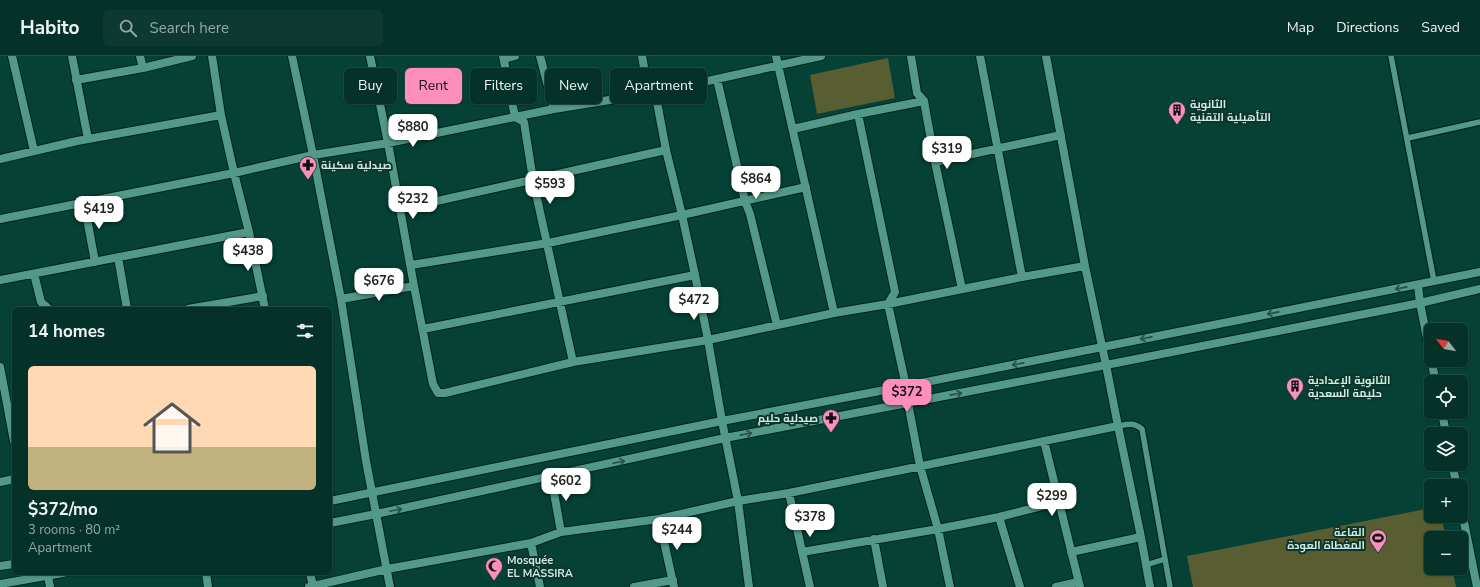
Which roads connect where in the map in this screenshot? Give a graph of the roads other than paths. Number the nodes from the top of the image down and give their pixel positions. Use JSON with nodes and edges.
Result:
{"nodes":[{"id":1,"x":12,"y":56,"type":"edge"},
{"id":2,"x":72,"y":56,"type":"edge"},
{"id":3,"x":140,"y":56,"type":"edge"},
{"id":4,"x":192,"y":56,"type":"edge"},
{"id":5,"x":212,"y":56,"type":"edge"},
{"id":6,"x":292,"y":56,"type":"edge"},
{"id":7,"x":370,"y":56,"type":"edge"},
{"id":8,"x":515,"y":56,"type":"edge"},
{"id":9,"x":540,"y":56,"type":"edge"},
{"id":10,"x":642,"y":56,"type":"edge"},
{"id":11,"x":776,"y":56,"type":"edge"},
{"id":12,"x":821,"y":56,"type":"edge"},
{"id":13,"x":911,"y":56,"type":"edge"},
{"id":14,"x":980,"y":56,"type":"edge"},
{"id":15,"x":1046,"y":56,"type":"edge"},
{"id":16,"x":1391,"y":56,"type":"edge"},
{"id":17,"x":503,"y":58,"type":"edge"},
{"id":18,"x":778,"y":65,"type":"junction"},
{"id":19,"x":143,"y":68,"type":"junction"},
{"id":20,"x":644,"y":68,"type":"edge"},
{"id":21,"x":717,"y":78,"type":"junction"},
{"id":22,"x":76,"y":80,"type":"junction"},
{"id":23,"x":707,"y":80,"type":"edge"},
{"id":24,"x":610,"y":100,"type":"edge"},
{"id":25,"x":924,"y":101,"type":"junction"},
{"id":26,"x":658,"y":104,"type":"edge"},
{"id":27,"x":554,"y":110,"type":"junction"},
{"id":28,"x":221,"y":114,"type":"junction"},
{"id":29,"x":858,"y":114,"type":"junction"},
{"id":30,"x":515,"y":117,"type":"junction"},
{"id":31,"x":1480,"y":122,"type":"edge"},
{"id":32,"x":793,"y":129,"type":"junction"},
{"id":33,"x":1060,"y":135,"type":"junction"},
{"id":34,"x":1408,"y":138,"type":"junction"},
{"id":35,"x":88,"y":139,"type":"junction"},
{"id":36,"x":388,"y":143,"type":"junction"},
{"id":37,"x":998,"y":148,"type":"junction"},
{"id":38,"x":666,"y":150,"type":"junction"},
{"id":39,"x":34,"y":151,"type":"junction"},
{"id":40,"x":313,"y":155,"type":"junction"},
{"id":41,"x":0,"y":159,"type":"edge"},
{"id":42,"x":935,"y":162,"type":"junction"},
{"id":43,"x":234,"y":173,"type":"junction"},
{"id":44,"x":533,"y":180,"type":"junction"},
{"id":45,"x":806,"y":187,"type":"junction"},
{"id":46,"x":746,"y":201,"type":"junction"},
{"id":47,"x":84,"y":202,"type":"junction"},
{"id":48,"x":401,"y":209,"type":"junction"},
{"id":49,"x":682,"y":215,"type":"junction"},
{"id":50,"x":0,"y":219,"type":"edge"},
{"id":51,"x":250,"y":232,"type":"junction"},
{"id":52,"x":548,"y":243,"type":"junction"},
{"id":53,"x":118,"y":257,"type":"junction"},
{"id":54,"x":95,"y":262,"type":"junction"},
{"id":55,"x":410,"y":264,"type":"junction"},
{"id":56,"x":1085,"y":266,"type":"junction"},
{"id":57,"x":1480,"y":272,"type":"edge"},
{"id":58,"x":34,"y":274,"type":"junction"},
{"id":59,"x":695,"y":275,"type":"junction"},
{"id":60,"x":1022,"y":277,"type":"junction"},
{"id":61,"x":0,"y":280,"type":"edge"},
{"id":62,"x":1434,"y":281,"type":"junction"},
{"id":63,"x":1418,"y":285,"type":"junction"},
{"id":64,"x":414,"y":286,"type":"junction"},
{"id":65,"x":1480,"y":289,"type":"edge"},
{"id":66,"x":962,"y":290,"type":"junction"},
{"id":67,"x":263,"y":296,"type":"junction"},
{"id":68,"x":341,"y":299,"type":"junction"},
{"id":69,"x":560,"y":302,"type":"junction"},
{"id":70,"x":1420,"y":303,"type":"junction"},
{"id":71,"x":888,"y":304,"type":"junction"},
{"id":72,"x":47,"y":307,"type":"edge"},
{"id":73,"x":127,"y":307,"type":"edge"},
{"id":74,"x":200,"y":307,"type":"edge"},
{"id":75,"x":265,"y":307,"type":"edge"},
{"id":76,"x":834,"y":312,"type":"junction"},
{"id":77,"x":1424,"y":323,"type":"edge"},
{"id":78,"x":777,"y":325,"type":"junction"},
{"id":79,"x":423,"y":329,"type":"junction"},
{"id":80,"x":708,"y":340,"type":"junction"},
{"id":81,"x":1102,"y":347,"type":"junction"},
{"id":82,"x":573,"y":362,"type":"junction"},
{"id":83,"x":1106,"y":365,"type":"junction"},
{"id":84,"x":0,"y":367,"type":"edge"},
{"id":85,"x":906,"y":386,"type":"junction"},
{"id":86,"x":908,"y":403,"type":"junction"},
{"id":87,"x":11,"y":408,"type":"edge"},
{"id":88,"x":12,"y":419,"type":"edge"},
{"id":89,"x":722,"y":421,"type":"junction"},
{"id":90,"x":1118,"y":426,"type":"junction"},
{"id":91,"x":725,"y":438,"type":"junction"},
{"id":92,"x":1044,"y":441,"type":"junction"},
{"id":93,"x":920,"y":466,"type":"junction"},
{"id":94,"x":551,"y":476,"type":"junction"},
{"id":95,"x":12,"y":479,"type":"edge"},
{"id":96,"x":0,"y":482,"type":"edge"},
{"id":97,"x":789,"y":493,"type":"junction"},
{"id":98,"x":373,"y":494,"type":"junction"},
{"id":99,"x":332,"y":501,"type":"edge"},
{"id":100,"x":738,"y":501,"type":"junction"},
{"id":101,"x":1058,"y":502,"type":"junction"},
{"id":102,"x":376,"y":514,"type":"junction"},
{"id":103,"x":999,"y":517,"type":"junction"},
{"id":104,"x":659,"y":519,"type":"junction"},
{"id":105,"x":332,"y":523,"type":"edge"},
{"id":106,"x":1464,"y":523,"type":"edge"},
{"id":107,"x":938,"y":529,"type":"junction"},
{"id":108,"x":561,"y":532,"type":"junction"},
{"id":109,"x":1141,"y":537,"type":"junction"},
{"id":110,"x":874,"y":539,"type":"junction"},
{"id":111,"x":531,"y":543,"type":"junction"},
{"id":112,"x":802,"y":552,"type":"junction"},
{"id":113,"x":1071,"y":552,"type":"junction"},
{"id":114,"x":1164,"y":559,"type":"junction"},
{"id":115,"x":12,"y":564,"type":"edge"},
{"id":116,"x":1146,"y":565,"type":"junction"},
{"id":117,"x":0,"y":566,"type":"edge"},
{"id":118,"x":387,"y":569,"type":"junction"},
{"id":119,"x":53,"y":575,"type":"edge"},
{"id":120,"x":206,"y":575,"type":"edge"},
{"id":121,"x":310,"y":575,"type":"edge"},
{"id":122,"x":48,"y":576,"type":"junction"},
{"id":123,"x":0,"y":584,"type":"edge"},
{"id":124,"x":674,"y":584,"type":"edge"},
{"id":125,"x":1079,"y":585,"type":"edge"},
{"id":126,"x":311,"y":586,"type":"edge"},
{"id":127,"x":50,"y":587,"type":"edge"},
{"id":128,"x":208,"y":587,"type":"edge"},
{"id":129,"x":390,"y":587,"type":"edge"},
{"id":130,"x":540,"y":587,"type":"edge"},
{"id":131,"x":634,"y":587,"type":"edge"},
{"id":132,"x":749,"y":587,"type":"edge"},
{"id":133,"x":810,"y":587,"type":"edge"},
{"id":134,"x":883,"y":587,"type":"edge"},
{"id":135,"x":950,"y":587,"type":"edge"},
{"id":136,"x":1020,"y":587,"type":"edge"},
{"id":137,"x":1056,"y":587,"type":"edge"},
{"id":138,"x":1150,"y":587,"type":"edge"},
{"id":139,"x":1170,"y":587,"type":"edge"},
{"id":140,"x":1477,"y":587,"type":"edge"}],
"edges":[{"from":1,"to":39,"type":"street"},
{"from":2,"to":22,"type":"street"},
{"from":3,"to":19,"type":"street"},
{"from":4,"to":19,"type":"street"},
{"from":5,"to":28,"type":"street"},
{"from":6,"to":40,"type":"street"},
{"from":7,"to":36,"type":"street"},
{"from":8,"to":17,"type":"street"},
{"from":9,"to":27,"type":"street"},
{"from":10,"to":20,"type":"street"},
{"from":11,"to":18,"type":"street"},
{"from":12,"to":18,"type":"street"},
{"from":13,"to":25,"type":"street"},
{"from":14,"to":37,"type":"street"},
{"from":15,"to":33,"type":"street"},
{"from":16,"to":34,"type":"lane"},
{"from":17,"to":30,"type":"street"},
{"from":18,"to":21,"type":"street"},
{"from":18,"to":32,"type":"street"},
{"from":19,"to":22,"type":"street"},
{"from":21,"to":23,"type":"street"},
{"from":21,"to":46,"type":"street"},
{"from":22,"to":35,"type":"street"},
{"from":24,"to":27,"type":"street"},
{"from":25,"to":29,"type":"street"},
{"from":25,"to":42,"type":"street"},
{"from":26,"to":38,"type":"street"},
{"from":27,"to":30,"type":"street"},
{"from":28,"to":35,"type":"street"},
{"from":28,"to":43,"type":"street"},
{"from":29,"to":32,"type":"street"},
{"from":29,"to":71,"type":"street"},
{"from":30,"to":36,"type":"street"},
{"from":30,"to":44,"type":"street"},
{"from":31,"to":34,"type":"lane"},
{"from":32,"to":45,"type":"street"},
{"from":33,"to":37,"type":"street"},
{"from":33,"to":56,"type":"street"},
{"from":34,"to":62,"type":"lane"},
{"from":35,"to":39,"type":"street"},
{"from":36,"to":40,"type":"street"},
{"from":36,"to":48,"type":"street"},
{"from":37,"to":42,"type":"street"},
{"from":37,"to":60,"type":"street"},
{"from":38,"to":44,"type":"street"},
{"from":38,"to":49,"type":"street"},
{"from":39,"to":41,"type":"street"},
{"from":40,"to":43,"type":"street"},
{"from":40,"to":68,"type":"street"},
{"from":42,"to":66,"type":"street"},
{"from":43,"to":47,"type":"street"},
{"from":43,"to":51,"type":"street"},
{"from":44,"to":48,"type":"street"},
{"from":44,"to":52,"type":"street"},
{"from":45,"to":46,"type":"street"},
{"from":45,"to":76,"type":"street"},
{"from":46,"to":49,"type":"street"},
{"from":46,"to":78,"type":"street"},
{"from":47,"to":50,"type":"street"},
{"from":47,"to":54,"type":"street"},
{"from":48,"to":55,"type":"street"},
{"from":49,"to":52,"type":"street"},
{"from":49,"to":59,"type":"street"},
{"from":51,"to":53,"type":"street"},
{"from":51,"to":67,"type":"street"},
{"from":52,"to":55,"type":"street"},
{"from":52,"to":69,"type":"street"},
{"from":53,"to":54,"type":"street"},
{"from":53,"to":73,"type":"street"},
{"from":54,"to":58,"type":"street"},
{"from":55,"to":64,"type":"street"},
{"from":56,"to":60,"type":"street"},
{"from":56,"to":81,"type":"street"},
{"from":57,"to":62,"type":"street"},
{"from":58,"to":61,"type":"street"},
{"from":58,"to":72,"type":"street"},
{"from":59,"to":69,"type":"street"},
{"from":59,"to":80,"type":"street"},
{"from":60,"to":66,"type":"street"},
{"from":62,"to":63,"type":"street"},
{"from":63,"to":70,"type":"street"},
{"from":63,"to":81,"type":"street","one_way":true},
{"from":64,"to":68,"type":"street"},
{"from":64,"to":79,"type":"street"},
{"from":65,"to":70,"type":"street"},
{"from":66,"to":71,"type":"street"},
{"from":67,"to":74,"type":"street"},
{"from":67,"to":75,"type":"street"},
{"from":68,"to":98,"type":"street"},
{"from":69,"to":79,"type":"street"},
{"from":69,"to":82,"type":"street"},
{"from":70,"to":77,"type":"street"},
{"from":70,"to":83,"type":"street"},
{"from":71,"to":76,"type":"street"},
{"from":71,"to":85,"type":"street"},
{"from":76,"to":78,"type":"street"},
{"from":78,"to":80,"type":"street"},
{"from":79,"to":82,"type":"street"},
{"from":80,"to":82,"type":"street"},
{"from":80,"to":89,"type":"street"},
{"from":81,"to":83,"type":"street"},
{"from":81,"to":85,"type":"street","one_way":true},
{"from":86,"to":83,"type":"street","one_way":true},
{"from":83,"to":90,"type":"street"},
{"from":84,"to":87,"type":"street"},
{"from":85,"to":89,"type":"street"},
{"from":91,"to":86,"type":"street","one_way":true},
{"from":86,"to":93,"type":"street"},
{"from":87,"to":88,"type":"street"},
{"from":89,"to":91,"type":"street"},
{"from":89,"to":98,"type":"street"},
{"from":90,"to":92,"type":"street"},
{"from":90,"to":109,"type":"street"},
{"from":90,"to":114,"type":"lane"},
{"from":94,"to":91,"type":"street","one_way":true},
{"from":91,"to":100,"type":"street"},
{"from":92,"to":93,"type":"street"},
{"from":92,"to":101,"type":"street"},
{"from":93,"to":97,"type":"street"},
{"from":93,"to":107,"type":"street"},
{"from":102,"to":94,"type":"street","one_way":true},
{"from":94,"to":108,"type":"street"},
{"from":95,"to":96,"type":"street"},
{"from":97,"to":100,"type":"street"},
{"from":97,"to":112,"type":"street"},
{"from":98,"to":99,"type":"street"},
{"from":98,"to":102,"type":"street"},
{"from":100,"to":104,"type":"street"},
{"from":100,"to":132,"type":"street"},
{"from":101,"to":103,"type":"street"},
{"from":101,"to":113,"type":"street"},
{"from":102,"to":105,"type":"street"},
{"from":102,"to":118,"type":"street"},
{"from":103,"to":107,"type":"street"},
{"from":103,"to":136,"type":"street"},
{"from":104,"to":108,"type":"street"},
{"from":104,"to":124,"type":"street"},
{"from":106,"to":140,"type":"street"},
{"from":107,"to":110,"type":"street"},
{"from":107,"to":135,"type":"street"},
{"from":108,"to":111,"type":"street"},
{"from":109,"to":113,"type":"street"},
{"from":109,"to":116,"type":"street"},
{"from":110,"to":112,"type":"street"},
{"from":110,"to":134,"type":"street"},
{"from":111,"to":118,"type":"street"},
{"from":111,"to":130,"type":"street"},
{"from":112,"to":133,"type":"street"},
{"from":113,"to":125,"type":"street"},
{"from":114,"to":116,"type":"lane"},
{"from":114,"to":139,"type":"lane"},
{"from":115,"to":117,"type":"street"},
{"from":116,"to":138,"type":"street"},
{"from":118,"to":126,"type":"street"},
{"from":118,"to":129,"type":"street"},
{"from":119,"to":122,"type":"street"},
{"from":120,"to":128,"type":"street"},
{"from":121,"to":126,"type":"street"},
{"from":122,"to":123,"type":"street"},
{"from":122,"to":127,"type":"street"},
{"from":124,"to":131,"type":"street"},
{"from":125,"to":137,"type":"street"}]}
